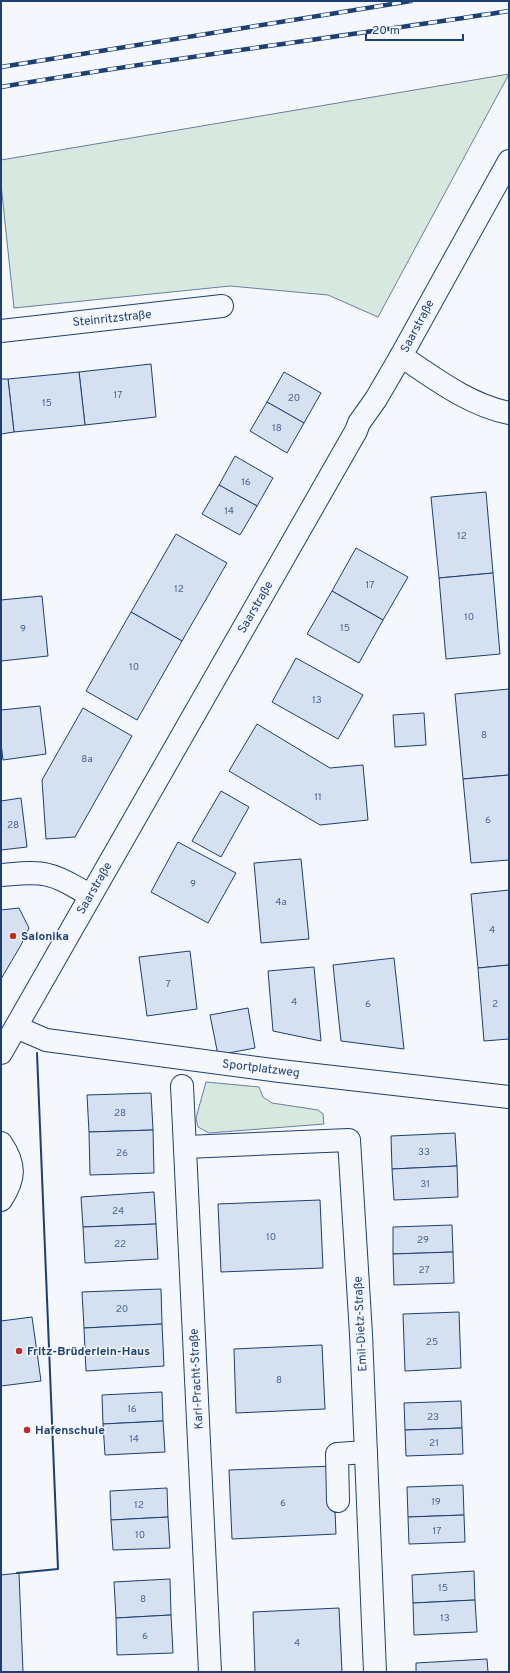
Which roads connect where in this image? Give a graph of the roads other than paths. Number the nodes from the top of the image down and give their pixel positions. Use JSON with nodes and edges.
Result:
{"nodes":[{"id":1,"x":509,"y":161,"type":"edge"},
{"id":2,"x":222,"y":306,"type":"dead end"},
{"id":3,"x":1,"y":331,"type":"edge"},
{"id":4,"x":401,"y":356,"type":"junction"},
{"id":5,"x":509,"y":412,"type":"edge"},
{"id":6,"x":1,"y":875,"type":"edge"},
{"id":7,"x":90,"y":895,"type":"junction"},
{"id":8,"x":16,"y":1027,"type":"junction"},
{"id":9,"x":1,"y":1053,"type":"edge"},
{"id":10,"x":182,"y":1086,"type":"dead end"},
{"id":11,"x":509,"y":1097,"type":"edge"},
{"id":12,"x":1,"y":1143,"type":"edge"},
{"id":13,"x":186,"y":1147,"type":"junction"},
{"id":14,"x":1,"y":1200,"type":"edge"},
{"id":15,"x":366,"y":1452,"type":"junction"},
{"id":16,"x":338,"y":1500,"type":"dead end"},
{"id":17,"x":210,"y":1672,"type":"edge"},
{"id":18,"x":375,"y":1672,"type":"edge"}],
"edges":[{"from":1,"to":4,"type":"street","name":"Saarstraße"},
{"from":2,"to":3,"type":"street","name":"Steinritzstraße"},
{"from":4,"to":5,"type":"street"},
{"from":4,"to":7,"type":"street","name":"Saarstraße"},
{"from":6,"to":7,"type":"street"},
{"from":7,"to":8,"type":"street","name":"Saarstraße"},
{"from":8,"to":9,"type":"street","name":"Saarstraße"},
{"from":8,"to":11,"type":"street","name":"Sportplatzweg"},
{"from":10,"to":13,"type":"street","name":"Karl-Pracht-Straße"},
{"from":12,"to":14,"type":"street"},
{"from":13,"to":15,"type":"street","name":"Emil-Dietz-Straße"},
{"from":13,"to":17,"type":"street","name":"Karl-Pracht-Straße"},
{"from":15,"to":16,"type":"street"},
{"from":15,"to":18,"type":"street","name":"Emil-Dietz-Straße"}]}
